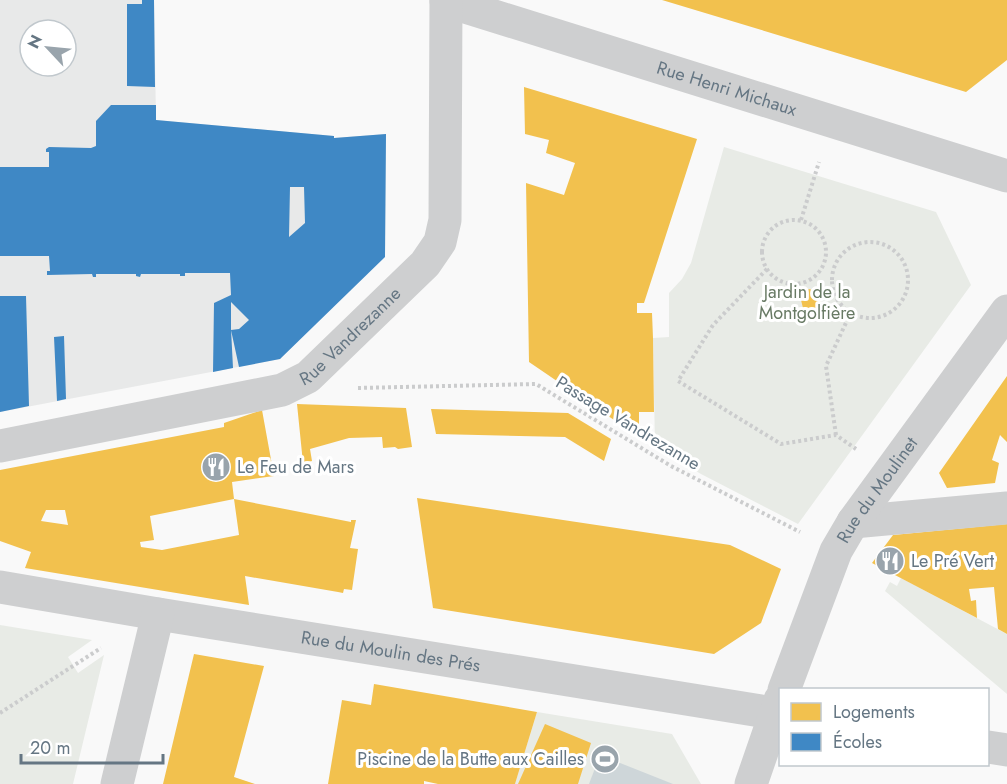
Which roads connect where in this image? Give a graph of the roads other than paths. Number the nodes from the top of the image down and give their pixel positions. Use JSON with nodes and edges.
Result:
{"nodes":[{"id":1,"x":446,"y":1,"type":"edge"},
{"id":2,"x":1007,"y":176,"type":"edge"},
{"id":3,"x":1007,"y":311,"type":"edge"},
{"id":4,"x":0,"y":446,"type":"edge"},
{"id":5,"x":1007,"y":508,"type":"edge"},
{"id":6,"x":852,"y":522,"type":"junction"},
{"id":7,"x":0,"y":587,"type":"edge"},
{"id":8,"x":158,"y":614,"type":"junction"},
{"id":9,"x":786,"y":688,"type":"edge"},
{"id":10,"x":779,"y":704,"type":"edge"},
{"id":11,"x":779,"y":707,"type":"edge"},
{"id":12,"x":989,"y":747,"type":"edge"},
{"id":13,"x":1007,"y":750,"type":"edge"},
{"id":14,"x":117,"y":784,"type":"edge"},
{"id":15,"x":751,"y":784,"type":"edge"}],
"edges":[{"from":1,"to":2,"type":"street","name":"Rue Henri Michaux"},
{"from":1,"to":4,"type":"street","name":"Rue Vandrezanne"},
{"from":3,"to":6,"type":"street","name":"Rue du Moulinet"},
{"from":5,"to":6,"type":"street"},
{"from":6,"to":9,"type":"street","name":"Rue du Moulinet"},
{"from":7,"to":8,"type":"street","name":"Rue du Moulin des Prés"},
{"from":8,"to":10,"type":"street","name":"Rue du Moulin des Prés"},
{"from":8,"to":14,"type":"street"},
{"from":11,"to":15,"type":"street","name":"Rue du Moulinet"},
{"from":12,"to":13,"type":"street"}]}
